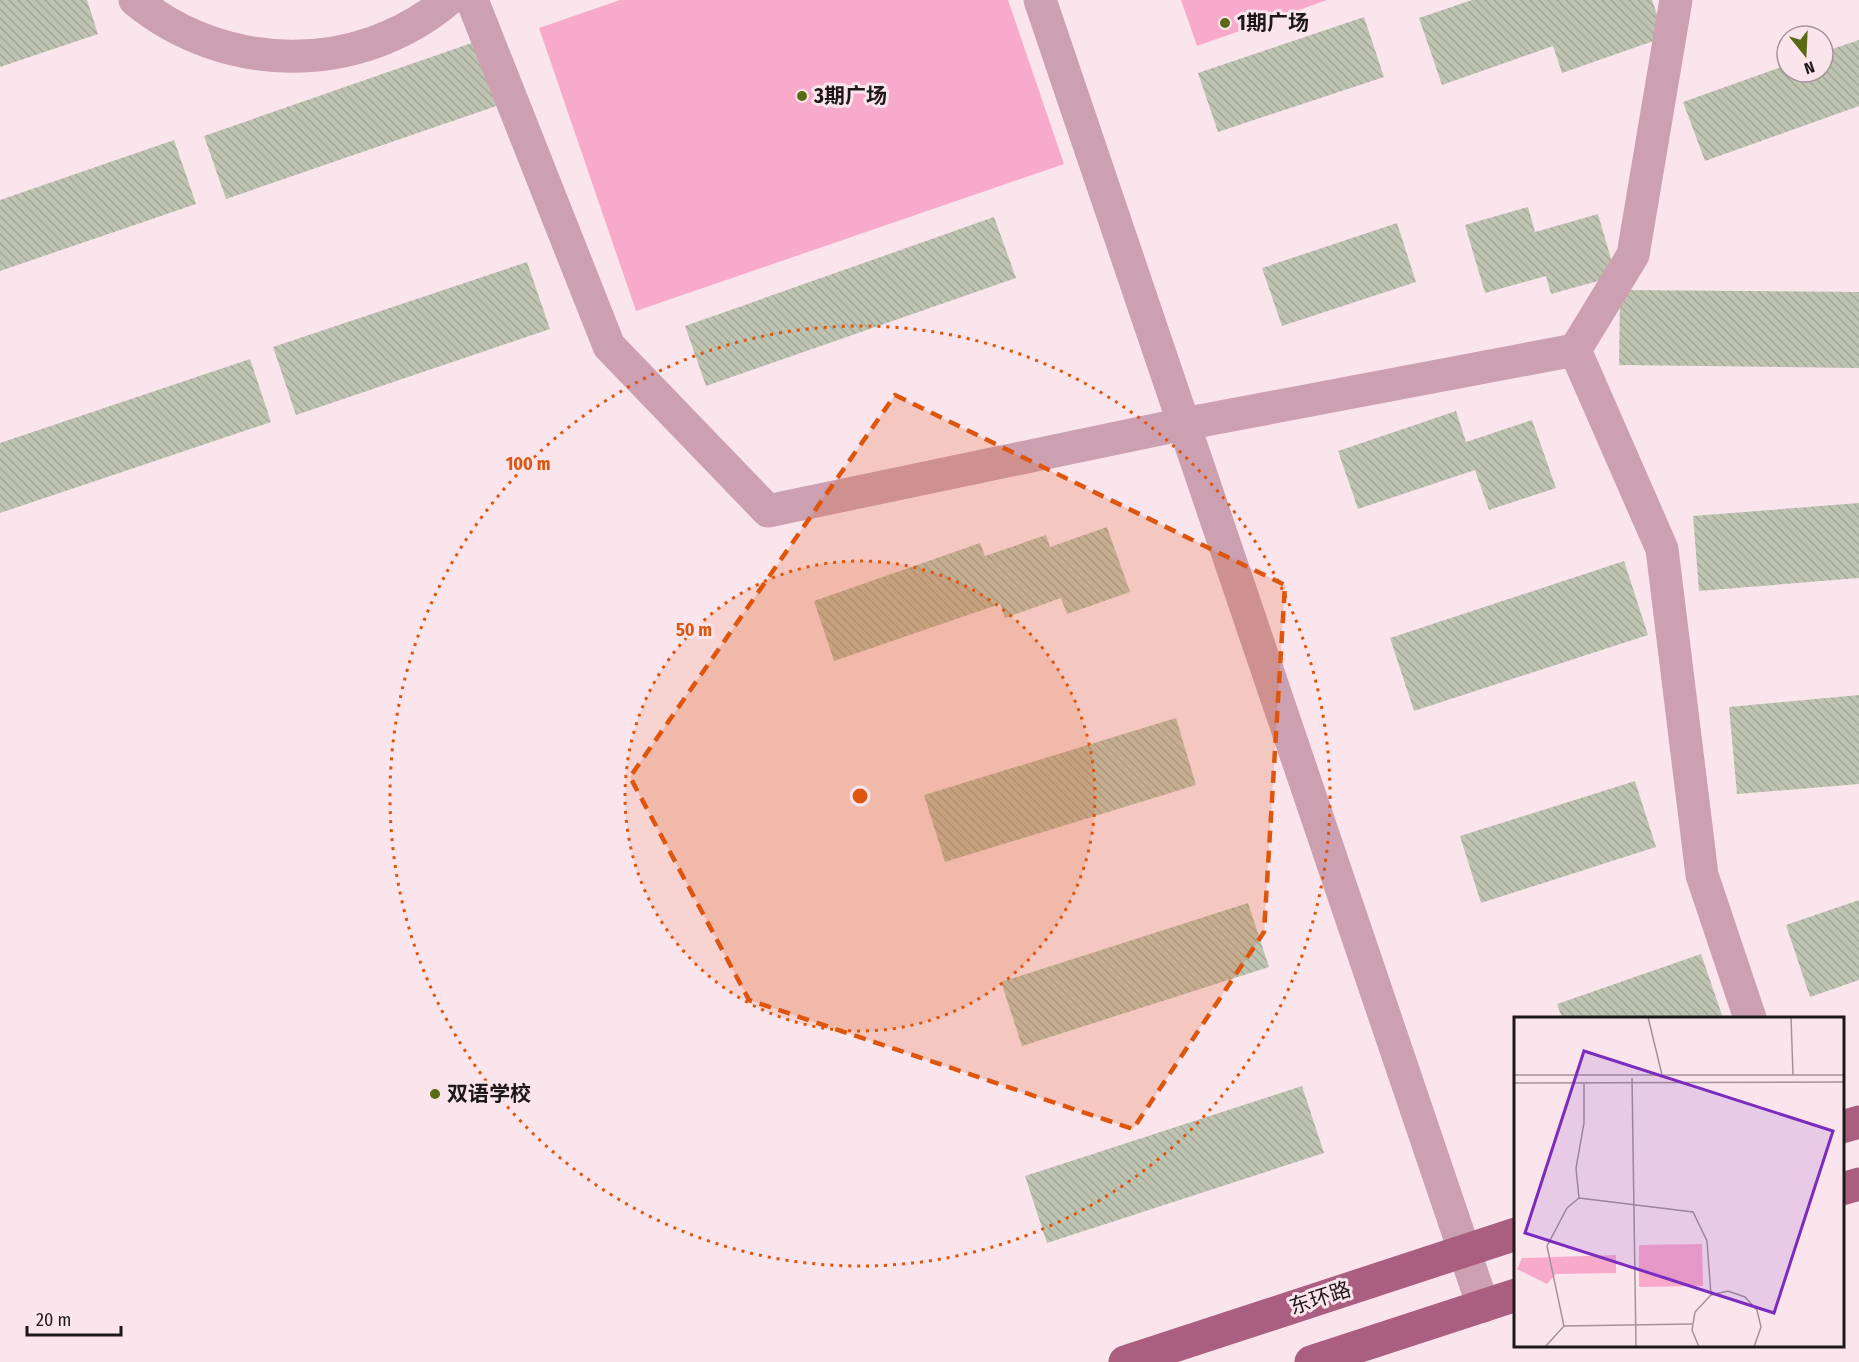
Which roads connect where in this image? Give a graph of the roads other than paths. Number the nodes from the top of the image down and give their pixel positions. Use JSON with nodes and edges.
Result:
{"nodes":[{"id":1,"x":135,"y":0,"type":"edge"},
{"id":2,"x":448,"y":0,"type":"edge"},
{"id":3,"x":472,"y":0,"type":"edge"},
{"id":4,"x":1041,"y":0,"type":"edge"},
{"id":5,"x":1676,"y":0,"type":"edge"},
{"id":6,"x":1575,"y":350,"type":"junction"},
{"id":7,"x":1184,"y":424,"type":"junction"},
{"id":8,"x":1750,"y":1017,"type":"edge"},
{"id":9,"x":1859,"y":1122,"type":"edge"},
{"id":10,"x":1844,"y":1127,"type":"edge"},
{"id":11,"x":1859,"y":1184,"type":"edge"},
{"id":12,"x":1844,"y":1188,"type":"edge"},
{"id":13,"x":1514,"y":1234,"type":"edge"},
{"id":14,"x":1465,"y":1251,"type":"junction"},
{"id":15,"x":1514,"y":1295,"type":"edge"},
{"id":16,"x":1483,"y":1306,"type":"junction"},
{"id":17,"x":1125,"y":1362,"type":"edge"},
{"id":18,"x":1311,"y":1362,"type":"edge"}],
"edges":[{"from":1,"to":2,"type":"street"},
{"from":3,"to":7,"type":"street"},
{"from":4,"to":7,"type":"street"},
{"from":5,"to":6,"type":"street"},
{"from":6,"to":7,"type":"street"},
{"from":6,"to":8,"type":"street"},
{"from":7,"to":14,"type":"street"},
{"from":9,"to":10,"type":"main road"},
{"from":11,"to":12,"type":"main road"},
{"from":13,"to":14,"type":"main road","name":"东环路"},
{"from":14,"to":16,"type":"street"},
{"from":14,"to":17,"type":"main road","name":"东环路"},
{"from":15,"to":16,"type":"main road"},
{"from":16,"to":18,"type":"main road"}]}
